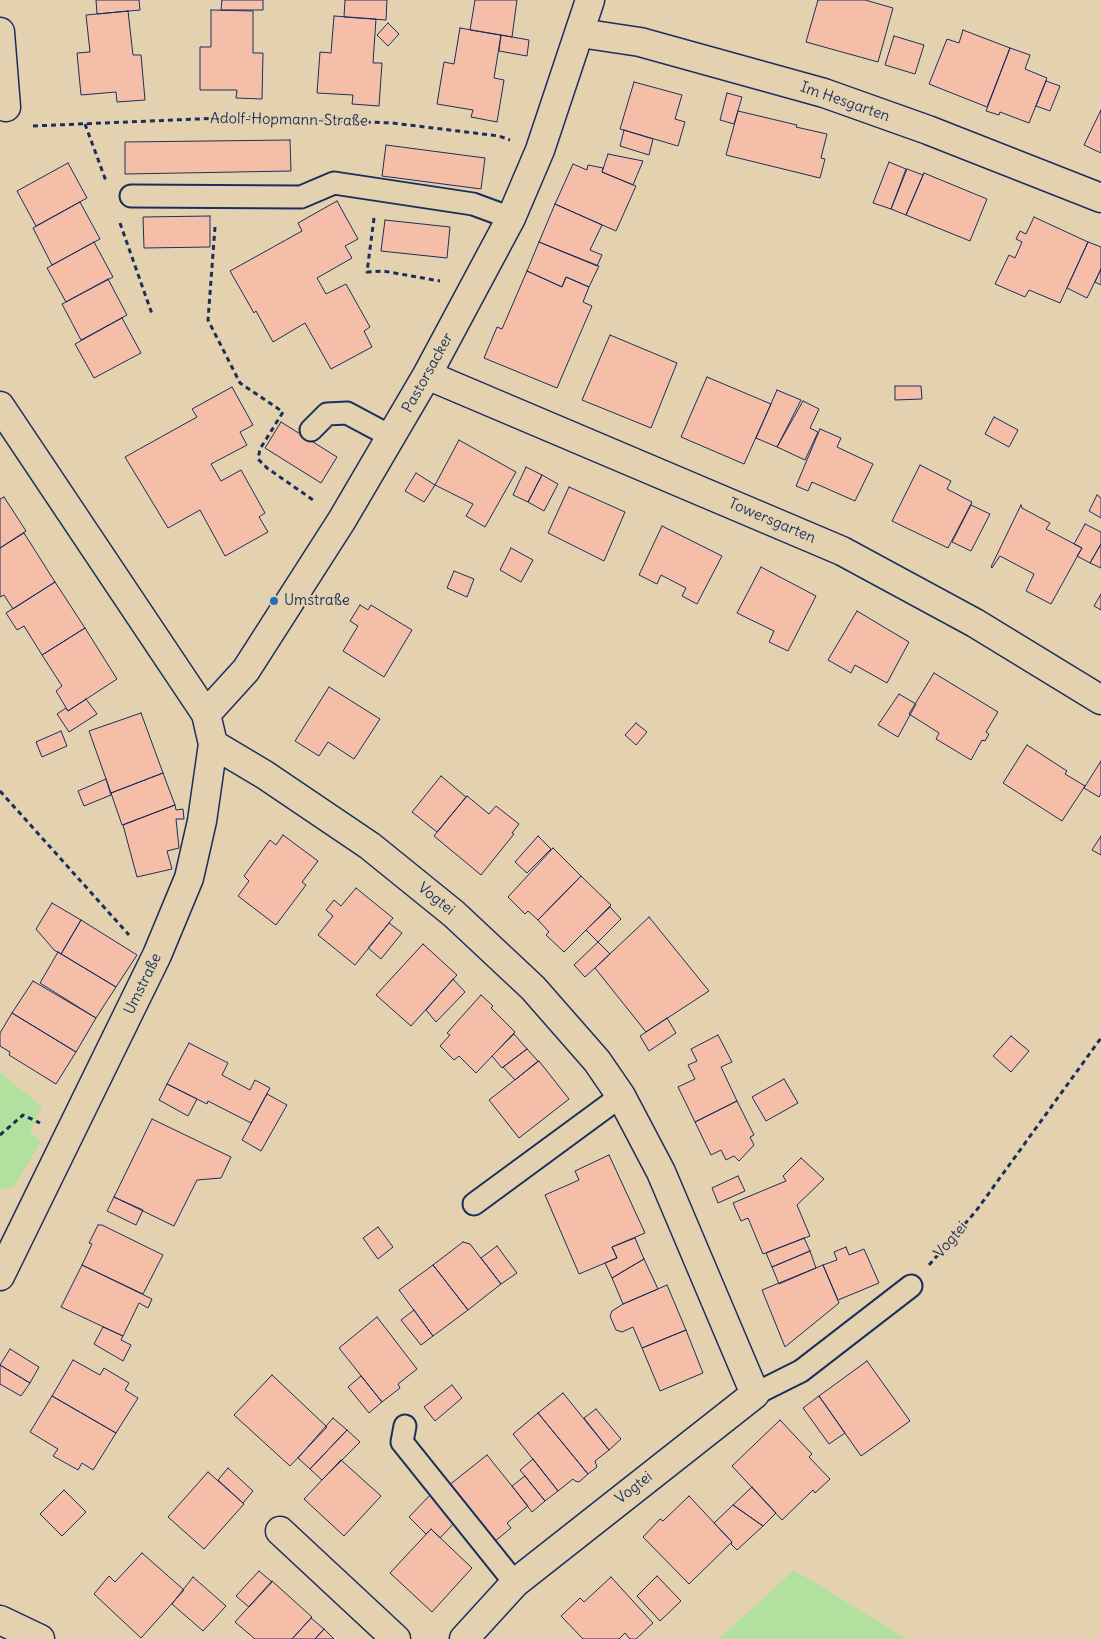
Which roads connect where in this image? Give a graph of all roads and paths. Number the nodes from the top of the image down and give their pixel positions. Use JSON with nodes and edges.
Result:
{"nodes":[{"id":1,"x":590,"y":0,"type":"edge"},
{"id":2,"x":0,"y":32,"type":"edge"},
{"id":3,"x":580,"y":33,"type":"junction"},
{"id":4,"x":6,"y":107,"type":"dead end"},
{"id":5,"x":25,"y":126,"type":"dead end"},
{"id":6,"x":540,"y":150,"type":"junction"},
{"id":7,"x":378,"y":190,"type":"junction"},
{"id":8,"x":131,"y":196,"type":"dead end"},
{"id":9,"x":1101,"y":198,"type":"edge"},
{"id":10,"x":511,"y":218,"type":"junction"},
{"id":11,"x":214,"y":244,"type":"dead end"},
{"id":12,"x":470,"y":294,"type":"junction"},
{"id":13,"x":427,"y":375,"type":"junction"},
{"id":14,"x":0,"y":406,"type":"edge"},
{"id":15,"x":312,"y":430,"type":"dead end"},
{"id":16,"x":392,"y":438,"type":"junction"},
{"id":17,"x":342,"y":520,"type":"junction"},
{"id":18,"x":1101,"y":700,"type":"edge"},
{"id":19,"x":206,"y":714,"type":"junction"},
{"id":20,"x":213,"y":744,"type":"junction"},
{"id":21,"x":0,"y":792,"type":"edge"},
{"id":22,"x":157,"y":956,"type":"junction"},
{"id":23,"x":1101,"y":1038,"type":"edge"},
{"id":24,"x":621,"y":1096,"type":"junction"},
{"id":25,"x":0,"y":1135,"type":"edge"},
{"id":26,"x":67,"y":1136,"type":"junction"},
{"id":27,"x":474,"y":1204,"type":"dead end"},
{"id":28,"x":0,"y":1276,"type":"edge"},
{"id":29,"x":911,"y":1286,"type":"joint"},
{"id":30,"x":755,"y":1394,"type":"junction"},
{"id":31,"x":405,"y":1426,"type":"dead end"},
{"id":32,"x":280,"y":1531,"type":"dead end"},
{"id":33,"x":515,"y":1583,"type":"junction"},
{"id":34,"x":0,"y":1620,"type":"edge"},
{"id":35,"x":40,"y":1639,"type":"edge"},
{"id":36,"x":396,"y":1639,"type":"edge"},
{"id":37,"x":464,"y":1639,"type":"edge"}],
"edges":[{"from":1,"to":3,"type":"street","name":"Pastorsacker"},
{"from":2,"to":4,"type":"street"},
{"from":3,"to":6,"type":"street","name":"Pastorsacker"},
{"from":3,"to":9,"type":"street","name":"Im Hesgarten"},
{"from":5,"to":6,"type":"path","name":"Adolf-Hopmann-Straße"},
{"from":6,"to":10,"type":"street","name":"Pastorsacker"},
{"from":7,"to":8,"type":"lane"},
{"from":7,"to":10,"type":"lane"},
{"from":7,"to":12,"type":"path"},
{"from":10,"to":12,"type":"street","name":"Pastorsacker"},
{"from":11,"to":17,"type":"path"},
{"from":12,"to":13,"type":"street","name":"Pastorsacker"},
{"from":13,"to":16,"type":"street","name":"Pastorsacker"},
{"from":13,"to":18,"type":"street","name":"Towersgarten"},
{"from":14,"to":19,"type":"street","name":"Umstraße"},
{"from":15,"to":16,"type":"lane"},
{"from":16,"to":17,"type":"street","name":"Pastorsacker"},
{"from":17,"to":19,"type":"street","name":"Pastorsacker"},
{"from":19,"to":20,"type":"street","name":"Umstraße"},
{"from":20,"to":22,"type":"street","name":"Umstraße"},
{"from":20,"to":24,"type":"street","name":"Vogtei"},
{"from":21,"to":22,"type":"path"},
{"from":22,"to":26,"type":"street","name":"Umstraße"},
{"from":23,"to":29,"type":"path","name":"Vogtei"},
{"from":24,"to":27,"type":"lane"},
{"from":24,"to":30,"type":"street","name":"Vogtei"},
{"from":25,"to":26,"type":"path"},
{"from":26,"to":28,"type":"street","name":"Umstraße"},
{"from":29,"to":30,"type":"lane","name":"Vogtei"},
{"from":30,"to":33,"type":"street","name":"Vogtei"},
{"from":31,"to":33,"type":"lane"},
{"from":32,"to":36,"type":"street"},
{"from":33,"to":37,"type":"street","name":"Vogtei"},
{"from":34,"to":35,"type":"street"}]}
